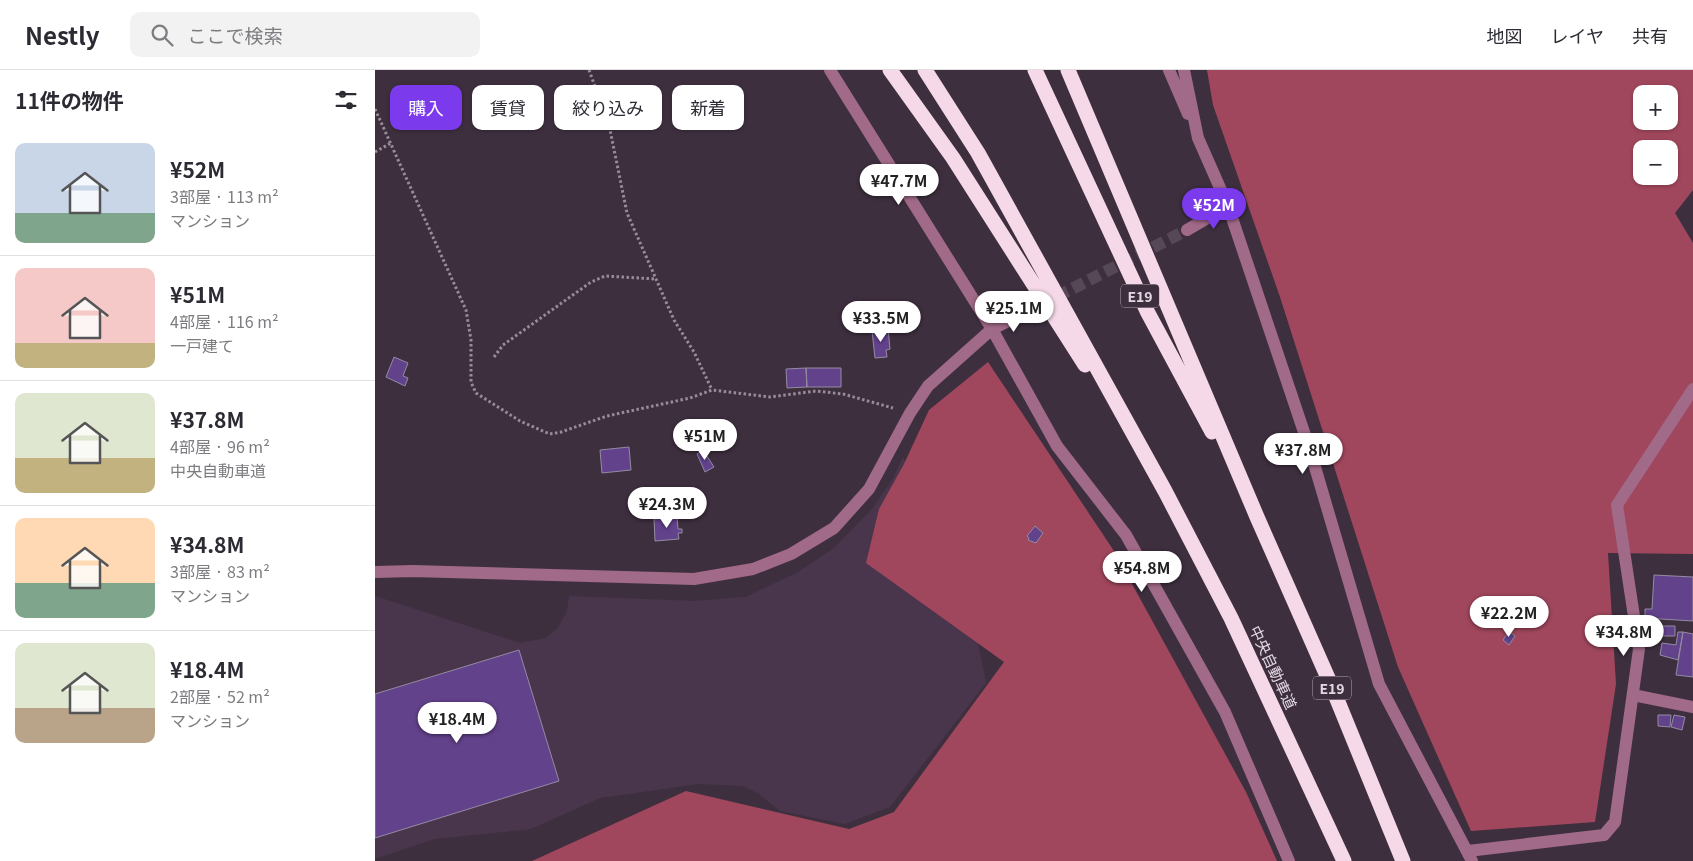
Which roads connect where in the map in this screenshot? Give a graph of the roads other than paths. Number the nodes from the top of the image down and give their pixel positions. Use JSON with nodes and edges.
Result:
{"nodes":[{"id":1,"x":830,"y":70,"type":"edge"},
{"id":2,"x":890,"y":70,"type":"edge"},
{"id":3,"x":925,"y":70,"type":"edge"},
{"id":4,"x":1035,"y":70,"type":"edge"},
{"id":5,"x":1068,"y":70,"type":"edge"},
{"id":6,"x":1169,"y":70,"type":"edge"},
{"id":7,"x":1184,"y":70,"type":"edge"},
{"id":8,"x":1198,"y":138,"type":"junction"},
{"id":9,"x":1228,"y":206,"type":"junction"},
{"id":10,"x":1187,"y":230,"type":"tunnel mouth"},
{"id":11,"x":1025,"y":313,"type":"tunnel mouth"},
{"id":12,"x":992,"y":329,"type":"junction"},
{"id":13,"x":1693,"y":389,"type":"edge"},
{"id":14,"x":1165,"y":490,"type":"junction"},
{"id":15,"x":1257,"y":517,"type":"junction"},
{"id":16,"x":375,"y":572,"type":"edge"},
{"id":17,"x":1633,"y":695,"type":"junction"},
{"id":18,"x":1693,"y":707,"type":"edge"},
{"id":19,"x":1470,"y":856,"type":"edge"},
{"id":20,"x":1289,"y":861,"type":"edge"},
{"id":21,"x":1344,"y":861,"type":"edge"},
{"id":22,"x":1403,"y":861,"type":"edge"}],
"edges":[{"from":1,"to":12,"type":"street"},
{"from":2,"to":14,"type":"highway"},
{"from":3,"to":14,"type":"highway"},
{"from":4,"to":15,"type":"highway","number":"E19"},
{"from":5,"to":15,"type":"highway","number":"E19"},
{"from":6,"to":8,"type":"street"},
{"from":7,"to":8,"type":"street"},
{"from":8,"to":9,"type":"street"},
{"from":9,"to":10,"type":"street"},
{"from":9,"to":19,"type":"street"},
{"from":11,"to":12,"type":"street"},
{"from":12,"to":16,"type":"street"},
{"from":12,"to":20,"type":"street"},
{"from":13,"to":17,"type":"street"},
{"from":14,"to":21,"type":"highway","name":"中央自動車道"},
{"from":15,"to":22,"type":"highway","number":"E19"},
{"from":17,"to":18,"type":"street"},
{"from":17,"to":19,"type":"street"}]}
